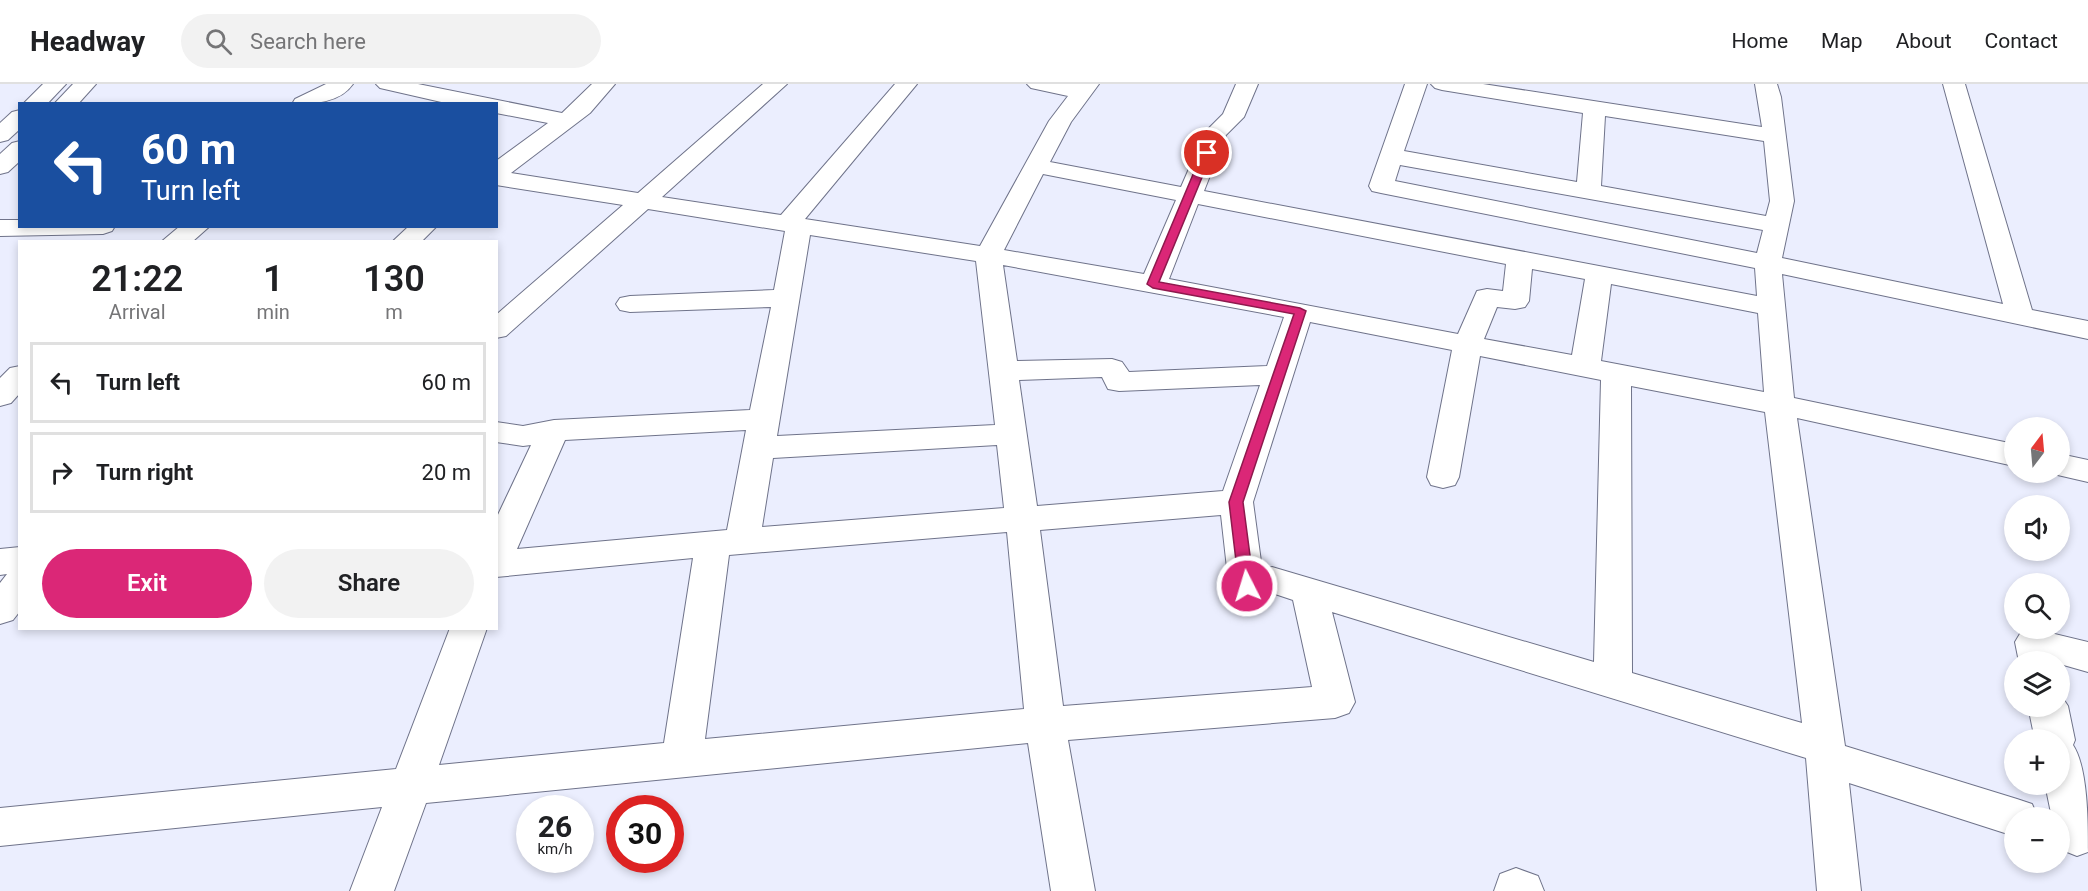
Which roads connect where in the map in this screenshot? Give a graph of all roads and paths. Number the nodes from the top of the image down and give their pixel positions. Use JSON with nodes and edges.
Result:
{"nodes":[{"id":1,"x":55,"y":84,"type":"edge"},
{"id":2,"x":85,"y":84,"type":"edge"},
{"id":3,"x":342,"y":84,"type":"edge"},
{"id":4,"x":387,"y":84,"type":"edge"},
{"id":5,"x":604,"y":84,"type":"edge"},
{"id":6,"x":776,"y":84,"type":"edge"},
{"id":7,"x":906,"y":84,"type":"edge"},
{"id":8,"x":1038,"y":84,"type":"edge"},
{"id":9,"x":1247,"y":84,"type":"edge"},
{"id":10,"x":1416,"y":84,"type":"edge"},
{"id":11,"x":1442,"y":84,"type":"edge"},
{"id":12,"x":1766,"y":84,"type":"edge"},
{"id":13,"x":1954,"y":84,"type":"edge"},
{"id":14,"x":1085,"y":88,"type":"edge"},
{"id":15,"x":427,"y":93,"type":"edge"},
{"id":16,"x":36,"y":102,"type":"edge"},
{"id":17,"x":67,"y":102,"type":"edge"},
{"id":18,"x":307,"y":102,"type":"edge"},
{"id":19,"x":474,"y":102,"type":"edge"},
{"id":20,"x":1606,"y":104,"type":"junction"},
{"id":21,"x":498,"y":106,"type":"edge"},
{"id":22,"x":18,"y":119,"type":"edge"},
{"id":23,"x":566,"y":120,"type":"junction"},
{"id":24,"x":0,"y":135,"type":"edge"},
{"id":25,"x":1774,"y":136,"type":"junction"},
{"id":26,"x":18,"y":149,"type":"edge"},
{"id":27,"x":1391,"y":156,"type":"junction"},
{"id":28,"x":1036,"y":166,"type":"junction"},
{"id":29,"x":0,"y":167,"type":"edge"},
{"id":30,"x":498,"y":171,"type":"edge"},
{"id":31,"x":498,"y":178,"type":"edge"},
{"id":32,"x":1588,"y":190,"type":"junction"},
{"id":33,"x":1189,"y":196,"type":"junction"},
{"id":34,"x":642,"y":202,"type":"junction"},
{"id":35,"x":793,"y":225,"type":"junction"},
{"id":36,"x":1777,"y":225,"type":"junction"},
{"id":37,"x":0,"y":228,"type":"edge"},
{"id":38,"x":18,"y":228,"type":"edge"},
{"id":39,"x":195,"y":228,"type":"edge"},
{"id":40,"x":422,"y":228,"type":"edge"},
{"id":41,"x":177,"y":240,"type":"edge"},
{"id":42,"x":408,"y":240,"type":"edge"},
{"id":43,"x":988,"y":255,"type":"junction"},
{"id":44,"x":1520,"y":259,"type":"junction"},
{"id":45,"x":1768,"y":263,"type":"junction"},
{"id":46,"x":1599,"y":274,"type":"junction"},
{"id":47,"x":1153,"y":284,"type":"junction"},
{"id":48,"x":786,"y":298,"type":"junction"},
{"id":49,"x":630,"y":304,"type":"dead end"},
{"id":50,"x":1772,"y":307,"type":"junction"},
{"id":51,"x":1300,"y":311,"type":"junction"},
{"id":52,"x":2020,"y":316,"type":"junction"},
{"id":53,"x":498,"y":328,"type":"edge"},
{"id":54,"x":2088,"y":330,"type":"edge"},
{"id":55,"x":1468,"y":344,"type":"junction"},
{"id":56,"x":0,"y":364,"type":"edge"},
{"id":57,"x":18,"y":364,"type":"edge"},
{"id":58,"x":1004,"y":371,"type":"junction"},
{"id":59,"x":1600,"y":371,"type":"junction"},
{"id":60,"x":1279,"y":375,"type":"junction"},
{"id":61,"x":18,"y":377,"type":"edge"},
{"id":62,"x":0,"y":396,"type":"edge"},
{"id":63,"x":1780,"y":407,"type":"junction"},
{"id":64,"x":554,"y":430,"type":"junction"},
{"id":65,"x":498,"y":432,"type":"edge"},
{"id":66,"x":761,"y":433,"type":"junction"},
{"id":67,"x":1012,"y":434,"type":"junction"},
{"id":68,"x":2004,"y":453,"type":"edge"},
{"id":69,"x":2070,"y":467,"type":"edge"},
{"id":70,"x":2088,"y":471,"type":"edge"},
{"id":71,"x":1443,"y":477,"type":"dead end"},
{"id":72,"x":1236,"y":502,"type":"junction"},
{"id":73,"x":1022,"y":519,"type":"junction"},
{"id":74,"x":727,"y":542,"type":"junction"},
{"id":75,"x":498,"y":553,"type":"edge"},
{"id":76,"x":18,"y":560,"type":"edge"},
{"id":77,"x":0,"y":561,"type":"edge"},
{"id":78,"x":498,"y":564,"type":"edge"},
{"id":79,"x":18,"y":587,"type":"edge"},
{"id":80,"x":1309,"y":591,"type":"junction"},
{"id":81,"x":18,"y":608,"type":"edge"},
{"id":82,"x":0,"y":610,"type":"edge"},
{"id":83,"x":468,"y":630,"type":"edge"},
{"id":84,"x":2036,"y":651,"type":"edge"},
{"id":85,"x":2066,"y":651,"type":"edge"},
{"id":86,"x":2070,"y":652,"type":"edge"},
{"id":87,"x":2088,"y":657,"type":"edge"},
{"id":88,"x":1613,"y":681,"type":"junction"},
{"id":89,"x":1045,"y":725,"type":"junction"},
{"id":90,"x":1826,"y":753,"type":"junction"},
{"id":91,"x":682,"y":759,"type":"junction"},
{"id":92,"x":409,"y":786,"type":"junction"},
{"id":93,"x":2067,"y":795,"type":"edge"},
{"id":94,"x":2004,"y":814,"type":"edge"},
{"id":95,"x":0,"y":827,"type":"edge"},
{"id":96,"x":2075,"y":836,"type":"edge"},
{"id":97,"x":372,"y":891,"type":"edge"},
{"id":98,"x":1073,"y":891,"type":"edge"},
{"id":99,"x":1516,"y":891,"type":"edge"},
{"id":100,"x":1522,"y":891,"type":"edge"},
{"id":101,"x":1839,"y":891,"type":"edge"}],
"edges":[{"from":1,"to":16,"type":"street"},
{"from":2,"to":17,"type":"street"},
{"from":3,"to":18,"type":"street"},
{"from":4,"to":15,"type":"street"},
{"from":5,"to":23,"type":"street"},
{"from":6,"to":34,"type":"street"},
{"from":7,"to":35,"type":"street"},
{"from":8,"to":14,"type":"street"},
{"from":9,"to":33,"type":"street"},
{"from":10,"to":27,"type":"street"},
{"from":11,"to":20,"type":"street"},
{"from":12,"to":25,"type":"street"},
{"from":13,"to":52,"type":"street"},
{"from":14,"to":28,"type":"street"},
{"from":15,"to":19,"type":"street"},
{"from":20,"to":25,"type":"street"},
{"from":20,"to":32,"type":"street"},
{"from":21,"to":23,"type":"street"},
{"from":22,"to":24,"type":"street"},
{"from":23,"to":30,"type":"street"},
{"from":25,"to":36,"type":"street"},
{"from":26,"to":29,"type":"street"},
{"from":27,"to":32,"type":"street"},
{"from":27,"to":45,"type":"street"},
{"from":28,"to":33,"type":"street"},
{"from":28,"to":43,"type":"street"},
{"from":31,"to":34,"type":"street"},
{"from":32,"to":36,"type":"street"},
{"from":33,"to":44,"type":"street"},
{"from":33,"to":47,"type":"street"},
{"from":34,"to":35,"type":"street"},
{"from":34,"to":53,"type":"street"},
{"from":35,"to":43,"type":"street"},
{"from":35,"to":48,"type":"street"},
{"from":36,"to":45,"type":"street"},
{"from":37,"to":38,"type":"street"},
{"from":39,"to":41,"type":"street"},
{"from":40,"to":42,"type":"street"},
{"from":43,"to":47,"type":"street"},
{"from":43,"to":58,"type":"street"},
{"from":44,"to":46,"type":"street"},
{"from":44,"to":55,"type":"street"},
{"from":45,"to":50,"type":"street"},
{"from":45,"to":52,"type":"street"},
{"from":46,"to":50,"type":"street"},
{"from":46,"to":59,"type":"street"},
{"from":47,"to":51,"type":"street"},
{"from":48,"to":49,"type":"street"},
{"from":48,"to":66,"type":"street"},
{"from":50,"to":63,"type":"street"},
{"from":51,"to":55,"type":"street"},
{"from":51,"to":60,"type":"street"},
{"from":52,"to":54,"type":"street"},
{"from":55,"to":59,"type":"street"},
{"from":55,"to":71,"type":"street"},
{"from":56,"to":57,"type":"street"},
{"from":58,"to":60,"type":"street"},
{"from":58,"to":67,"type":"street"},
{"from":59,"to":63,"type":"street"},
{"from":59,"to":88,"type":"street"},
{"from":60,"to":72,"type":"street"},
{"from":61,"to":62,"type":"street"},
{"from":63,"to":68,"type":"street"},
{"from":63,"to":90,"type":"street"},
{"from":64,"to":65,"type":"street"},
{"from":64,"to":66,"type":"street"},
{"from":64,"to":75,"type":"street"},
{"from":66,"to":67,"type":"street"},
{"from":66,"to":74,"type":"street"},
{"from":67,"to":73,"type":"street"},
{"from":69,"to":70,"type":"street"},
{"from":72,"to":73,"type":"street"},
{"from":72,"to":80,"type":"street"},
{"from":73,"to":74,"type":"street"},
{"from":73,"to":89,"type":"street"},
{"from":74,"to":78,"type":"street"},
{"from":74,"to":91,"type":"street"},
{"from":76,"to":77,"type":"street"},
{"from":79,"to":82,"type":"street"},
{"from":80,"to":88,"type":"street"},
{"from":80,"to":89,"type":"street"},
{"from":81,"to":82,"type":"street"},
{"from":83,"to":92,"type":"street"},
{"from":84,"to":85,"type":"street"},
{"from":86,"to":87,"type":"street"},
{"from":88,"to":90,"type":"street"},
{"from":89,"to":91,"type":"street"},
{"from":89,"to":98,"type":"street"},
{"from":90,"to":94,"type":"street"},
{"from":90,"to":101,"type":"street"},
{"from":91,"to":92,"type":"street"},
{"from":92,"to":95,"type":"street"},
{"from":92,"to":97,"type":"street"},
{"from":93,"to":96,"type":"street"},
{"from":99,"to":100,"type":"street"}]}
